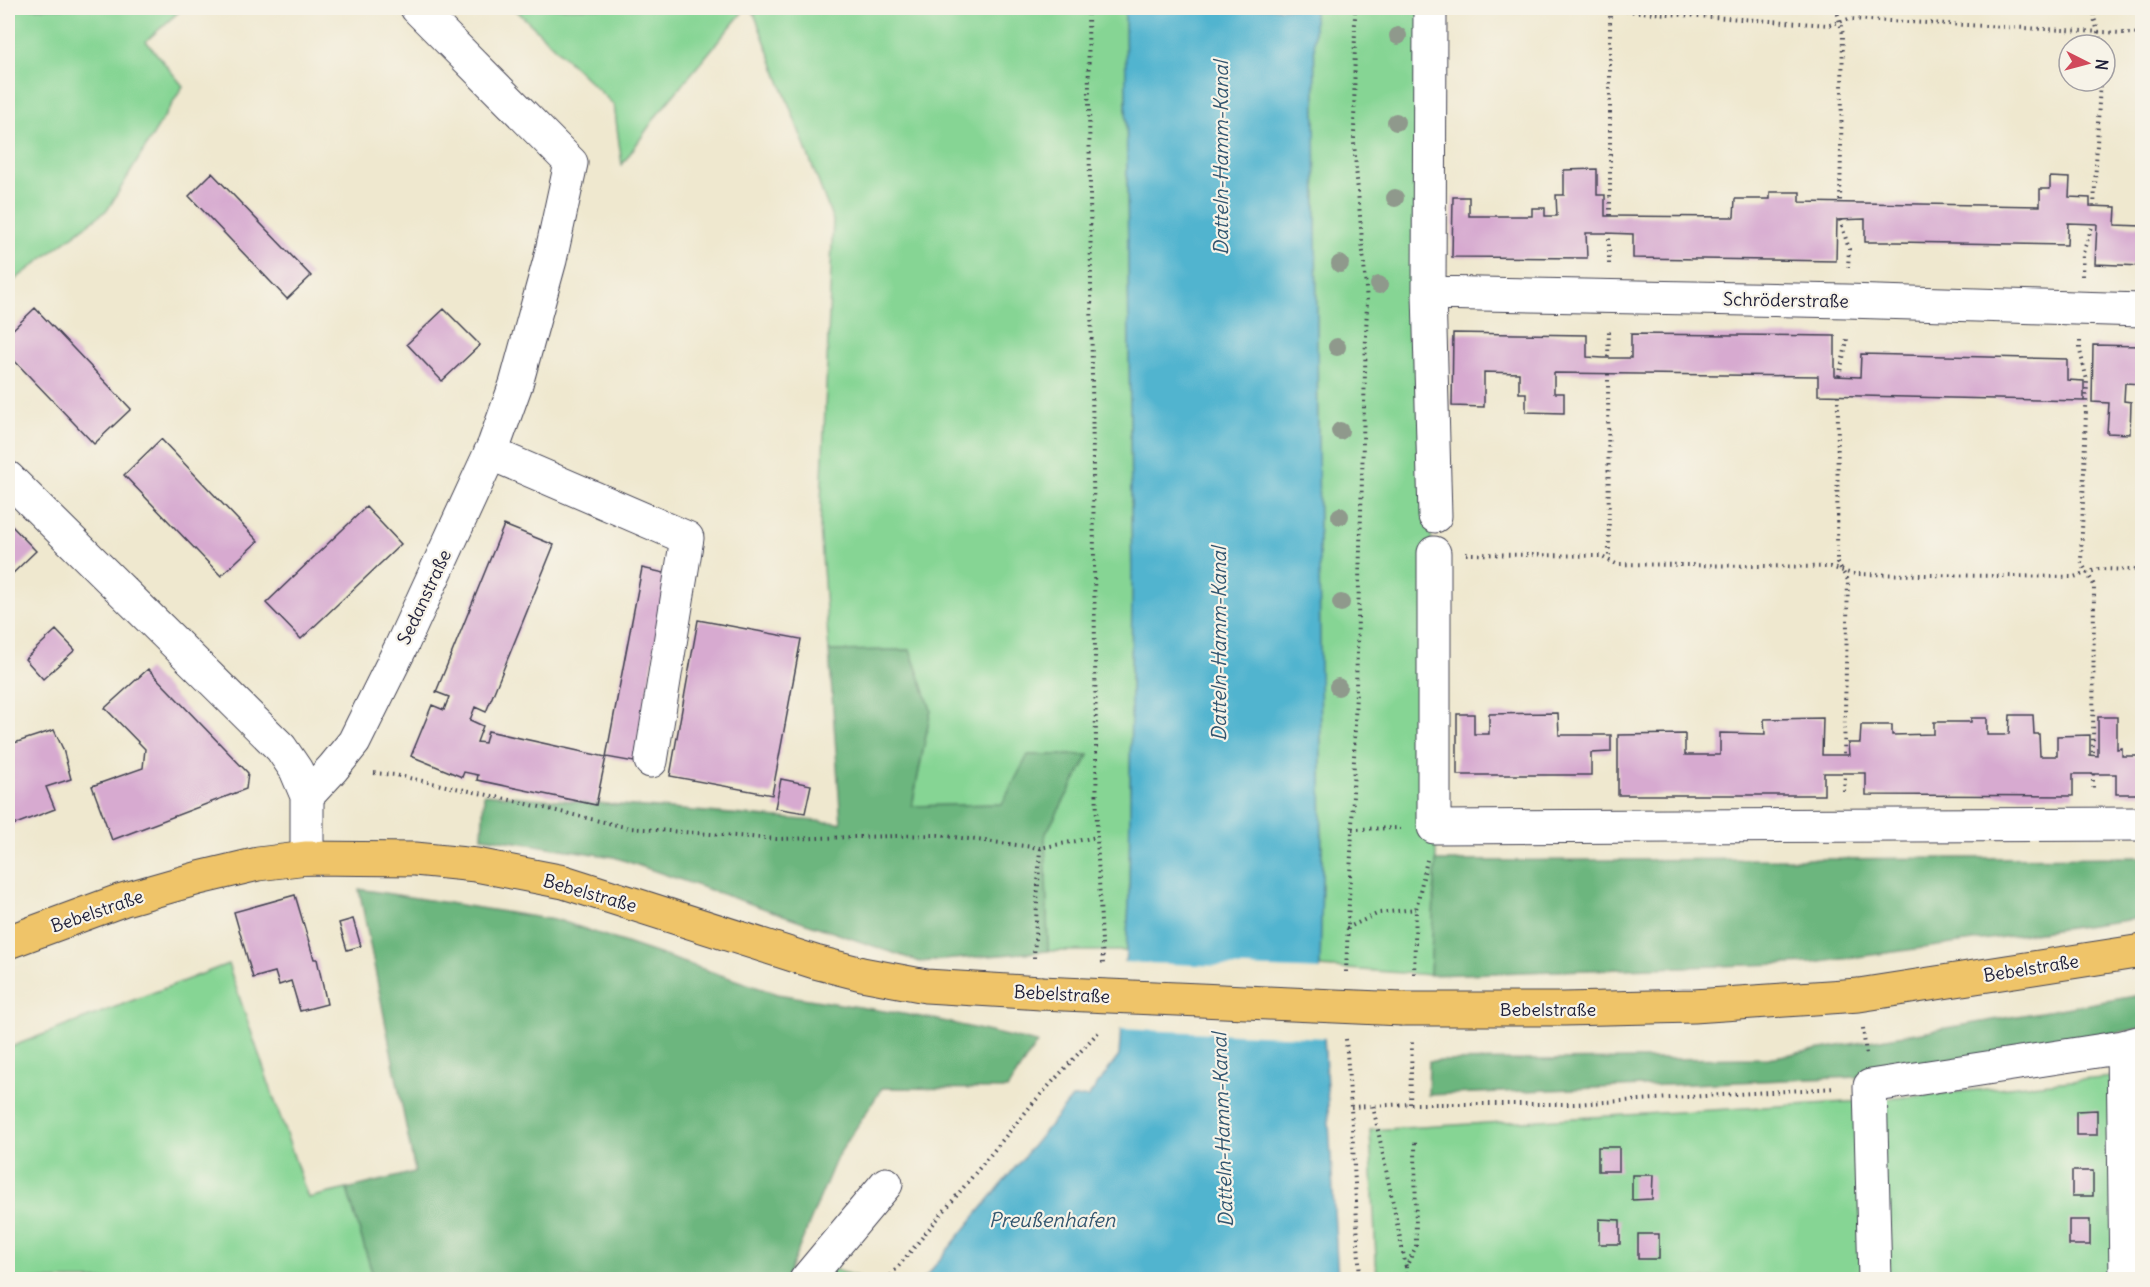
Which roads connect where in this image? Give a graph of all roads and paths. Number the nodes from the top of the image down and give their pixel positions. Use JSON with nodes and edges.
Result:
{"nodes":[{"id":1,"x":417,"y":8,"type":"edge"},
{"id":2,"x":1088,"y":8,"type":"edge"},
{"id":3,"x":1354,"y":8,"type":"edge"},
{"id":4,"x":1836,"y":8,"type":"edge"},
{"id":5,"x":2094,"y":8,"type":"edge"},
{"id":6,"x":1430,"y":9,"type":"edge"},
{"id":7,"x":1610,"y":10,"type":"junction"},
{"id":8,"x":1840,"y":22,"type":"junction"},
{"id":9,"x":2098,"y":31,"type":"junction"},
{"id":10,"x":2142,"y":34,"type":"edge"},
{"id":11,"x":2099,"y":93,"type":"edge"},
{"id":12,"x":1840,"y":202,"type":"dead end"},
{"id":13,"x":2094,"y":207,"type":"dead end"},
{"id":14,"x":1610,"y":216,"type":"dead end"},
{"id":15,"x":2093,"y":224,"type":"dead end"},
{"id":16,"x":1429,"y":293,"type":"junction"},
{"id":17,"x":2080,"y":309,"type":"junction"},
{"id":18,"x":2142,"y":310,"type":"edge"},
{"id":19,"x":1608,"y":374,"type":"dead end"},
{"id":20,"x":1838,"y":395,"type":"dead end"},
{"id":21,"x":490,"y":453,"type":"junction"},
{"id":22,"x":8,"y":478,"type":"edge"},
{"id":23,"x":1435,"y":516,"type":"dead end"},
{"id":24,"x":1434,"y":553,"type":"joint"},
{"id":25,"x":1609,"y":560,"type":"junction"},
{"id":26,"x":1841,"y":570,"type":"junction"},
{"id":27,"x":2142,"y":570,"type":"edge"},
{"id":28,"x":2087,"y":573,"type":"junction"},
{"id":29,"x":1844,"y":755,"type":"dead end"},
{"id":30,"x":2094,"y":756,"type":"dead end"},
{"id":31,"x":651,"y":761,"type":"dead end"},
{"id":32,"x":333,"y":768,"type":"junction"},
{"id":33,"x":307,"y":796,"type":"junction"},
{"id":34,"x":2142,"y":824,"type":"edge"},
{"id":35,"x":1097,"y":837,"type":"junction"},
{"id":36,"x":1040,"y":848,"type":"junction"},
{"id":37,"x":307,"y":858,"type":"junction"},
{"id":38,"x":1347,"y":928,"type":"junction"},
{"id":39,"x":8,"y":942,"type":"edge"},
{"id":40,"x":2142,"y":951,"type":"edge"},
{"id":41,"x":1346,"y":962,"type":"dead end"},
{"id":42,"x":1103,"y":966,"type":"dead end"},
{"id":43,"x":1037,"y":993,"type":"junction"},
{"id":44,"x":1859,"y":995,"type":"junction"},
{"id":45,"x":1408,"y":1009,"type":"junction"},
{"id":46,"x":1106,"y":1024,"type":"dead end"},
{"id":47,"x":1346,"y":1041,"type":"dead end"},
{"id":48,"x":2133,"y":1045,"type":"edge"},
{"id":49,"x":1870,"y":1086,"type":"junction"},
{"id":50,"x":1410,"y":1104,"type":"junction"},
{"id":51,"x":1373,"y":1106,"type":"junction"},
{"id":52,"x":1351,"y":1107,"type":"junction"},
{"id":53,"x":1415,"y":1139,"type":"dead end"},
{"id":54,"x":886,"y":1184,"type":"dead end"},
{"id":55,"x":1406,"y":1267,"type":"junction"},
{"id":56,"x":806,"y":1280,"type":"edge"},
{"id":57,"x":887,"y":1280,"type":"edge"},
{"id":58,"x":1360,"y":1280,"type":"edge"},
{"id":59,"x":1407,"y":1280,"type":"edge"},
{"id":60,"x":1875,"y":1280,"type":"edge"},
{"id":61,"x":2126,"y":1280,"type":"edge"}],
"edges":[{"from":1,"to":21,"type":"street","name":"Sedanstraße"},
{"from":2,"to":35,"type":"path"},
{"from":3,"to":38,"type":"path"},
{"from":4,"to":8,"type":"path"},
{"from":5,"to":9,"type":"path"},
{"from":6,"to":7,"type":"path"},
{"from":6,"to":16,"type":"street"},
{"from":7,"to":8,"type":"path"},
{"from":7,"to":14,"type":"path"},
{"from":8,"to":9,"type":"path"},
{"from":8,"to":12,"type":"path"},
{"from":9,"to":10,"type":"path"},
{"from":11,"to":13,"type":"path"},
{"from":15,"to":17,"type":"path"},
{"from":16,"to":17,"type":"street","name":"Schröderstraße"},
{"from":16,"to":23,"type":"street"},
{"from":17,"to":18,"type":"street","name":"Schröderstraße"},
{"from":17,"to":28,"type":"path"},
{"from":19,"to":25,"type":"path"},
{"from":20,"to":26,"type":"path"},
{"from":21,"to":31,"type":"street"},
{"from":21,"to":32,"type":"street","name":"Sedanstraße"},
{"from":22,"to":33,"type":"street"},
{"from":24,"to":25,"type":"path"},
{"from":24,"to":34,"type":"street"},
{"from":25,"to":26,"type":"path"},
{"from":26,"to":28,"type":"path"},
{"from":26,"to":29,"type":"path"},
{"from":27,"to":28,"type":"path"},
{"from":28,"to":30,"type":"path"},
{"from":32,"to":33,"type":"street","name":"Sedanstraße"},
{"from":32,"to":36,"type":"path"},
{"from":33,"to":37,"type":"street"},
{"from":35,"to":36,"type":"path"},
{"from":35,"to":42,"type":"path"},
{"from":36,"to":43,"type":"path"},
{"from":37,"to":39,"type":"main road","name":"Bebelstraße"},
{"from":37,"to":43,"type":"main road","name":"Bebelstraße"},
{"from":38,"to":41,"type":"path"},
{"from":38,"to":45,"type":"path"},
{"from":40,"to":44,"type":"main road","name":"Bebelstraße"},
{"from":43,"to":45,"type":"main road","name":"Bebelstraße","bridge":true},
{"from":44,"to":45,"type":"main road","name":"Bebelstraße"},
{"from":44,"to":49,"type":"path"},
{"from":45,"to":50,"type":"path"},
{"from":46,"to":57,"type":"path"},
{"from":47,"to":52,"type":"path"},
{"from":48,"to":49,"type":"street"},
{"from":48,"to":61,"type":"street"},
{"from":49,"to":50,"type":"path"},
{"from":49,"to":60,"type":"street"},
{"from":50,"to":51,"type":"path"},
{"from":51,"to":52,"type":"path"},
{"from":51,"to":55,"type":"path"},
{"from":52,"to":58,"type":"path"},
{"from":53,"to":55,"type":"path"},
{"from":54,"to":56,"type":"street"},
{"from":55,"to":59,"type":"path"}]}
